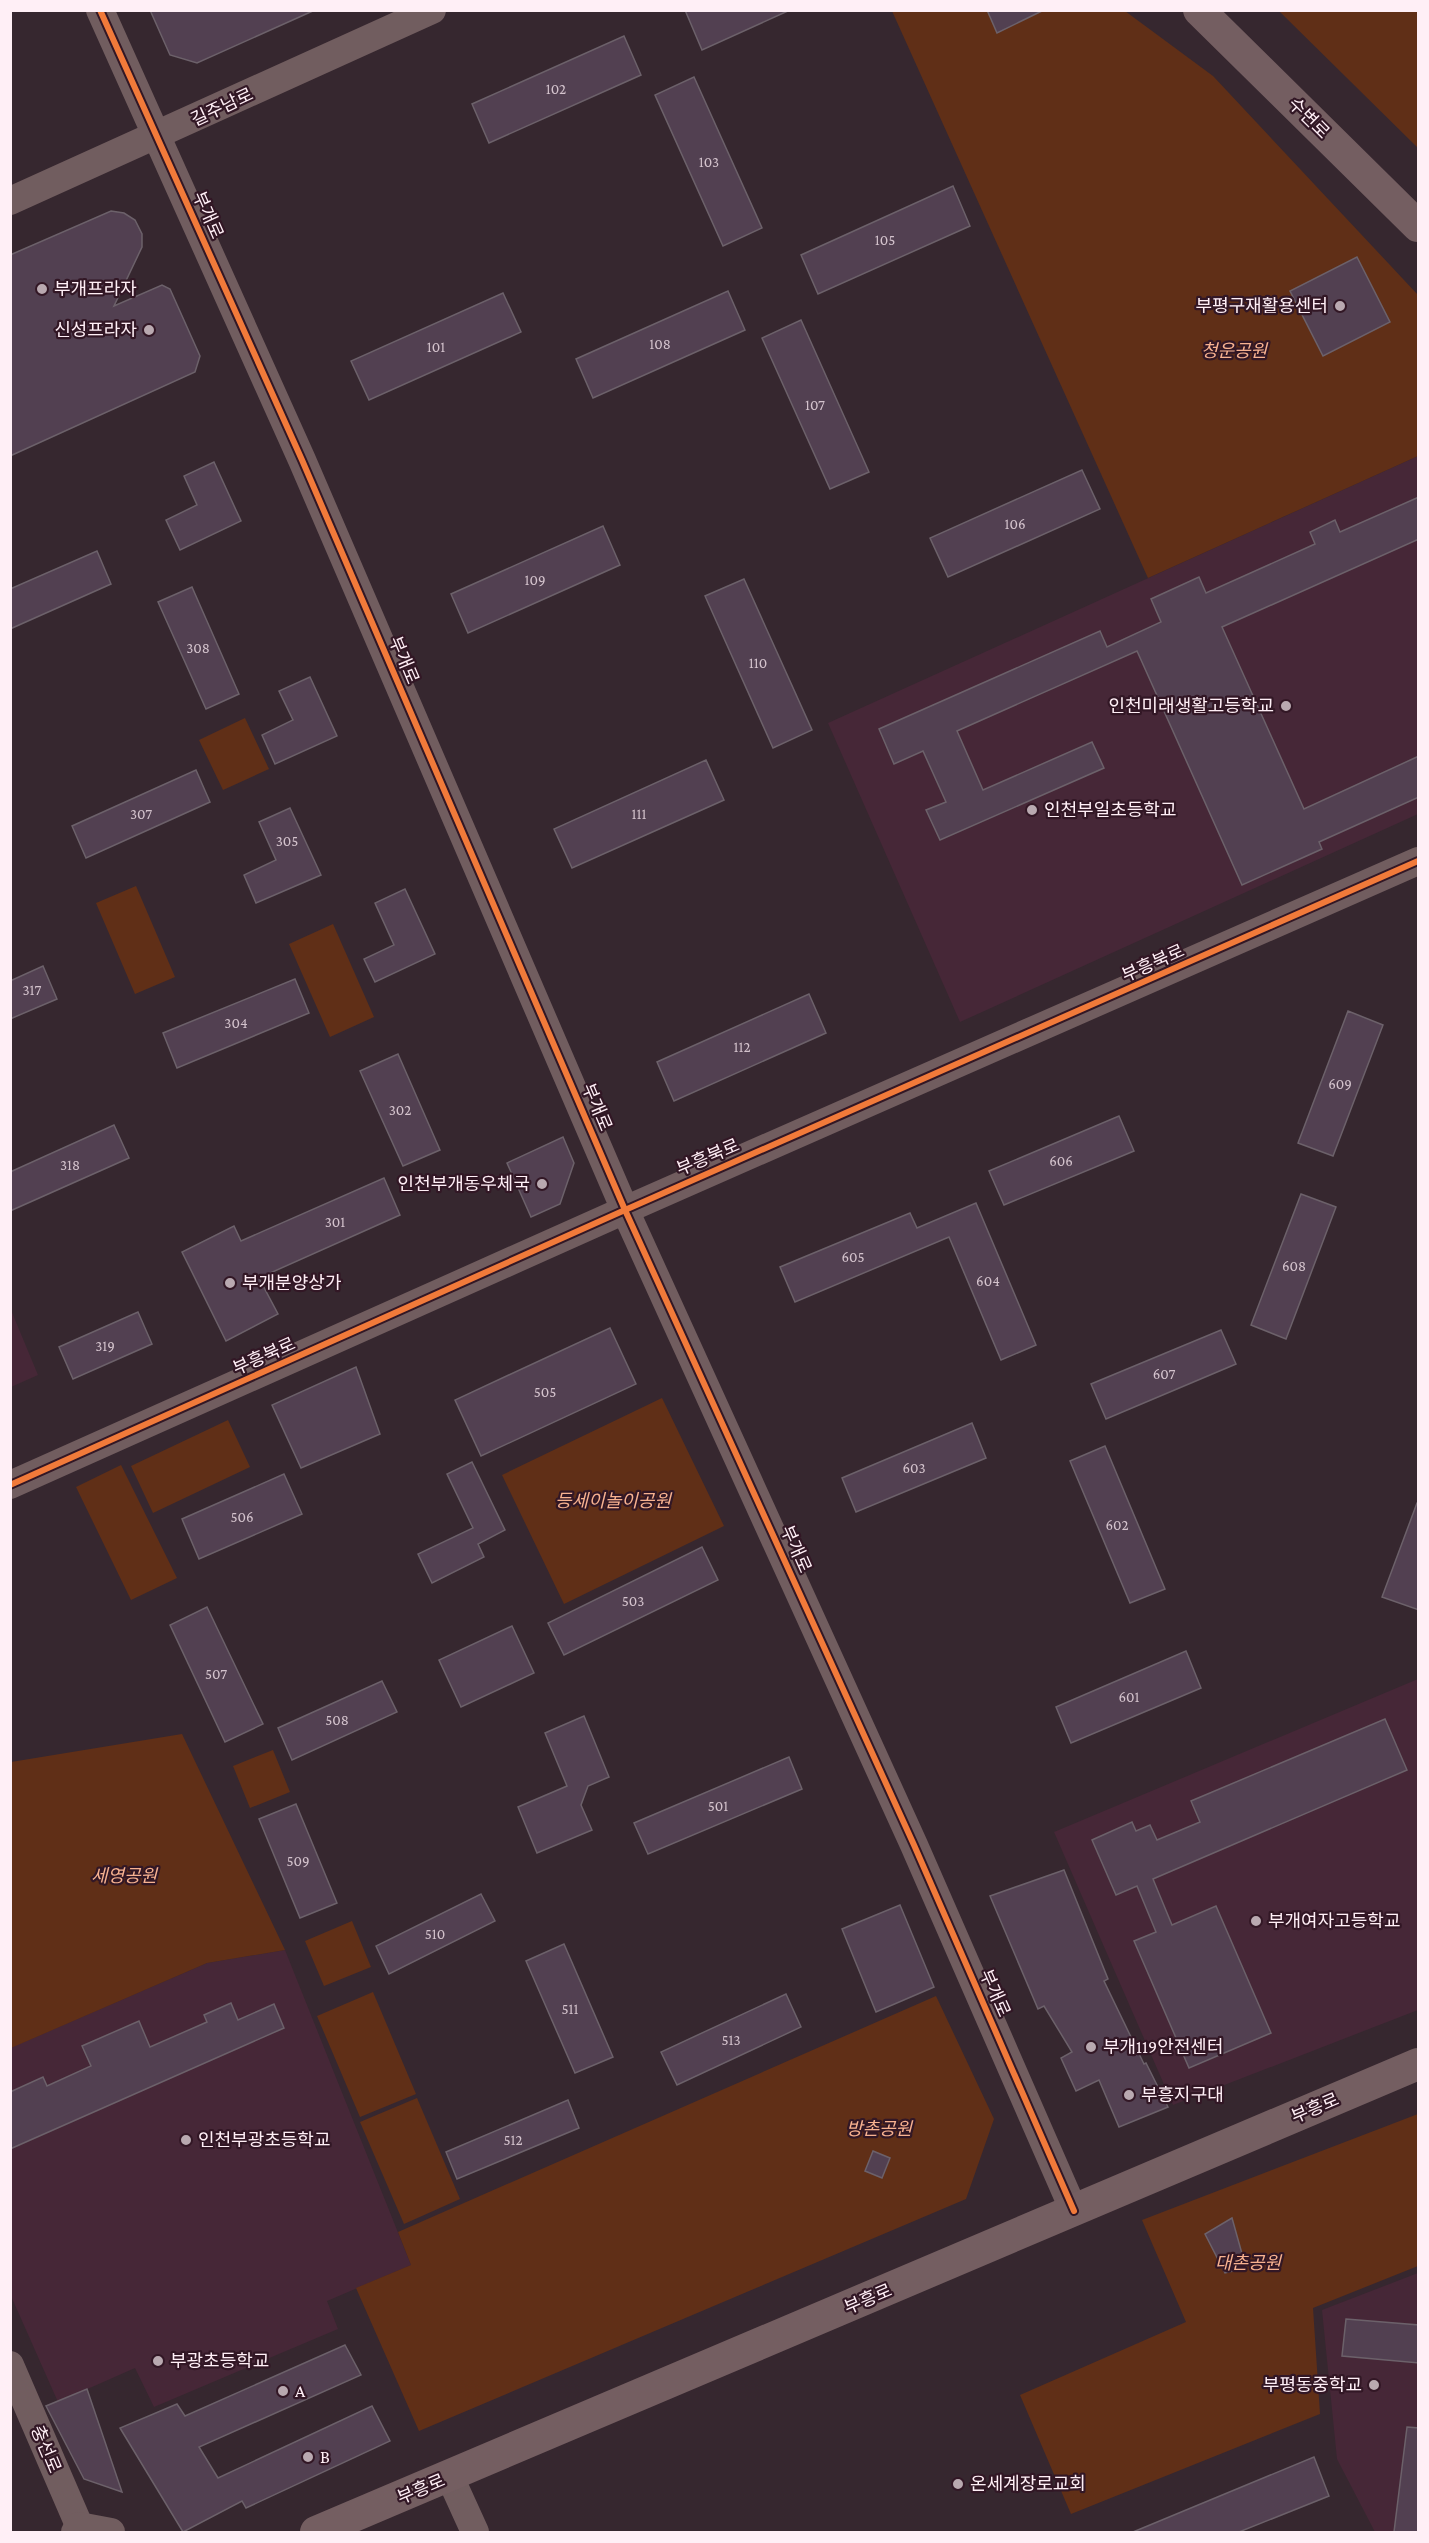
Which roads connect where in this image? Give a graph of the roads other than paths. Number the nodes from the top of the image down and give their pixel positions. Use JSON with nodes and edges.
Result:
{"nodes":[{"id":1,"x":100,"y":10,"type":"edge"},
{"id":2,"x":432,"y":10,"type":"edge"},
{"id":3,"x":1199,"y":10,"type":"edge"},
{"id":4,"x":156,"y":137,"type":"junction"},
{"id":5,"x":10,"y":201,"type":"edge"},
{"id":6,"x":1419,"y":226,"type":"edge"},
{"id":7,"x":1419,"y":861,"type":"edge"},
{"id":8,"x":625,"y":1210,"type":"junction"},
{"id":9,"x":10,"y":1485,"type":"edge"},
{"id":10,"x":1419,"y":2064,"type":"edge"},
{"id":11,"x":1074,"y":2211,"type":"junction"},
{"id":12,"x":10,"y":2365,"type":"edge"},
{"id":13,"x":450,"y":2477,"type":"junction"},
{"id":14,"x":78,"y":2530,"type":"edge"},
{"id":15,"x":111,"y":2532,"type":"edge"},
{"id":16,"x":316,"y":2532,"type":"edge"},
{"id":17,"x":475,"y":2532,"type":"edge"}],
"edges":[{"from":1,"to":4,"type":"street","name":"부개로"},
{"from":2,"to":4,"type":"street","name":"길주남로"},
{"from":3,"to":6,"type":"main road","name":"수변로"},
{"from":4,"to":5,"type":"street","name":"길주남로"},
{"from":4,"to":8,"type":"street","name":"부개로"},
{"from":7,"to":8,"type":"street","name":"부흥북로"},
{"from":8,"to":9,"type":"street","name":"부흥북로"},
{"from":8,"to":11,"type":"street","name":"부개로"},
{"from":10,"to":11,"type":"main road","name":"부흥로"},
{"from":11,"to":13,"type":"main road","name":"부흥로"},
{"from":12,"to":14,"type":"street","name":"충선로"},
{"from":13,"to":16,"type":"main road","name":"부흥로"},
{"from":13,"to":17,"type":"street"},
{"from":14,"to":15,"type":"street"}]}
